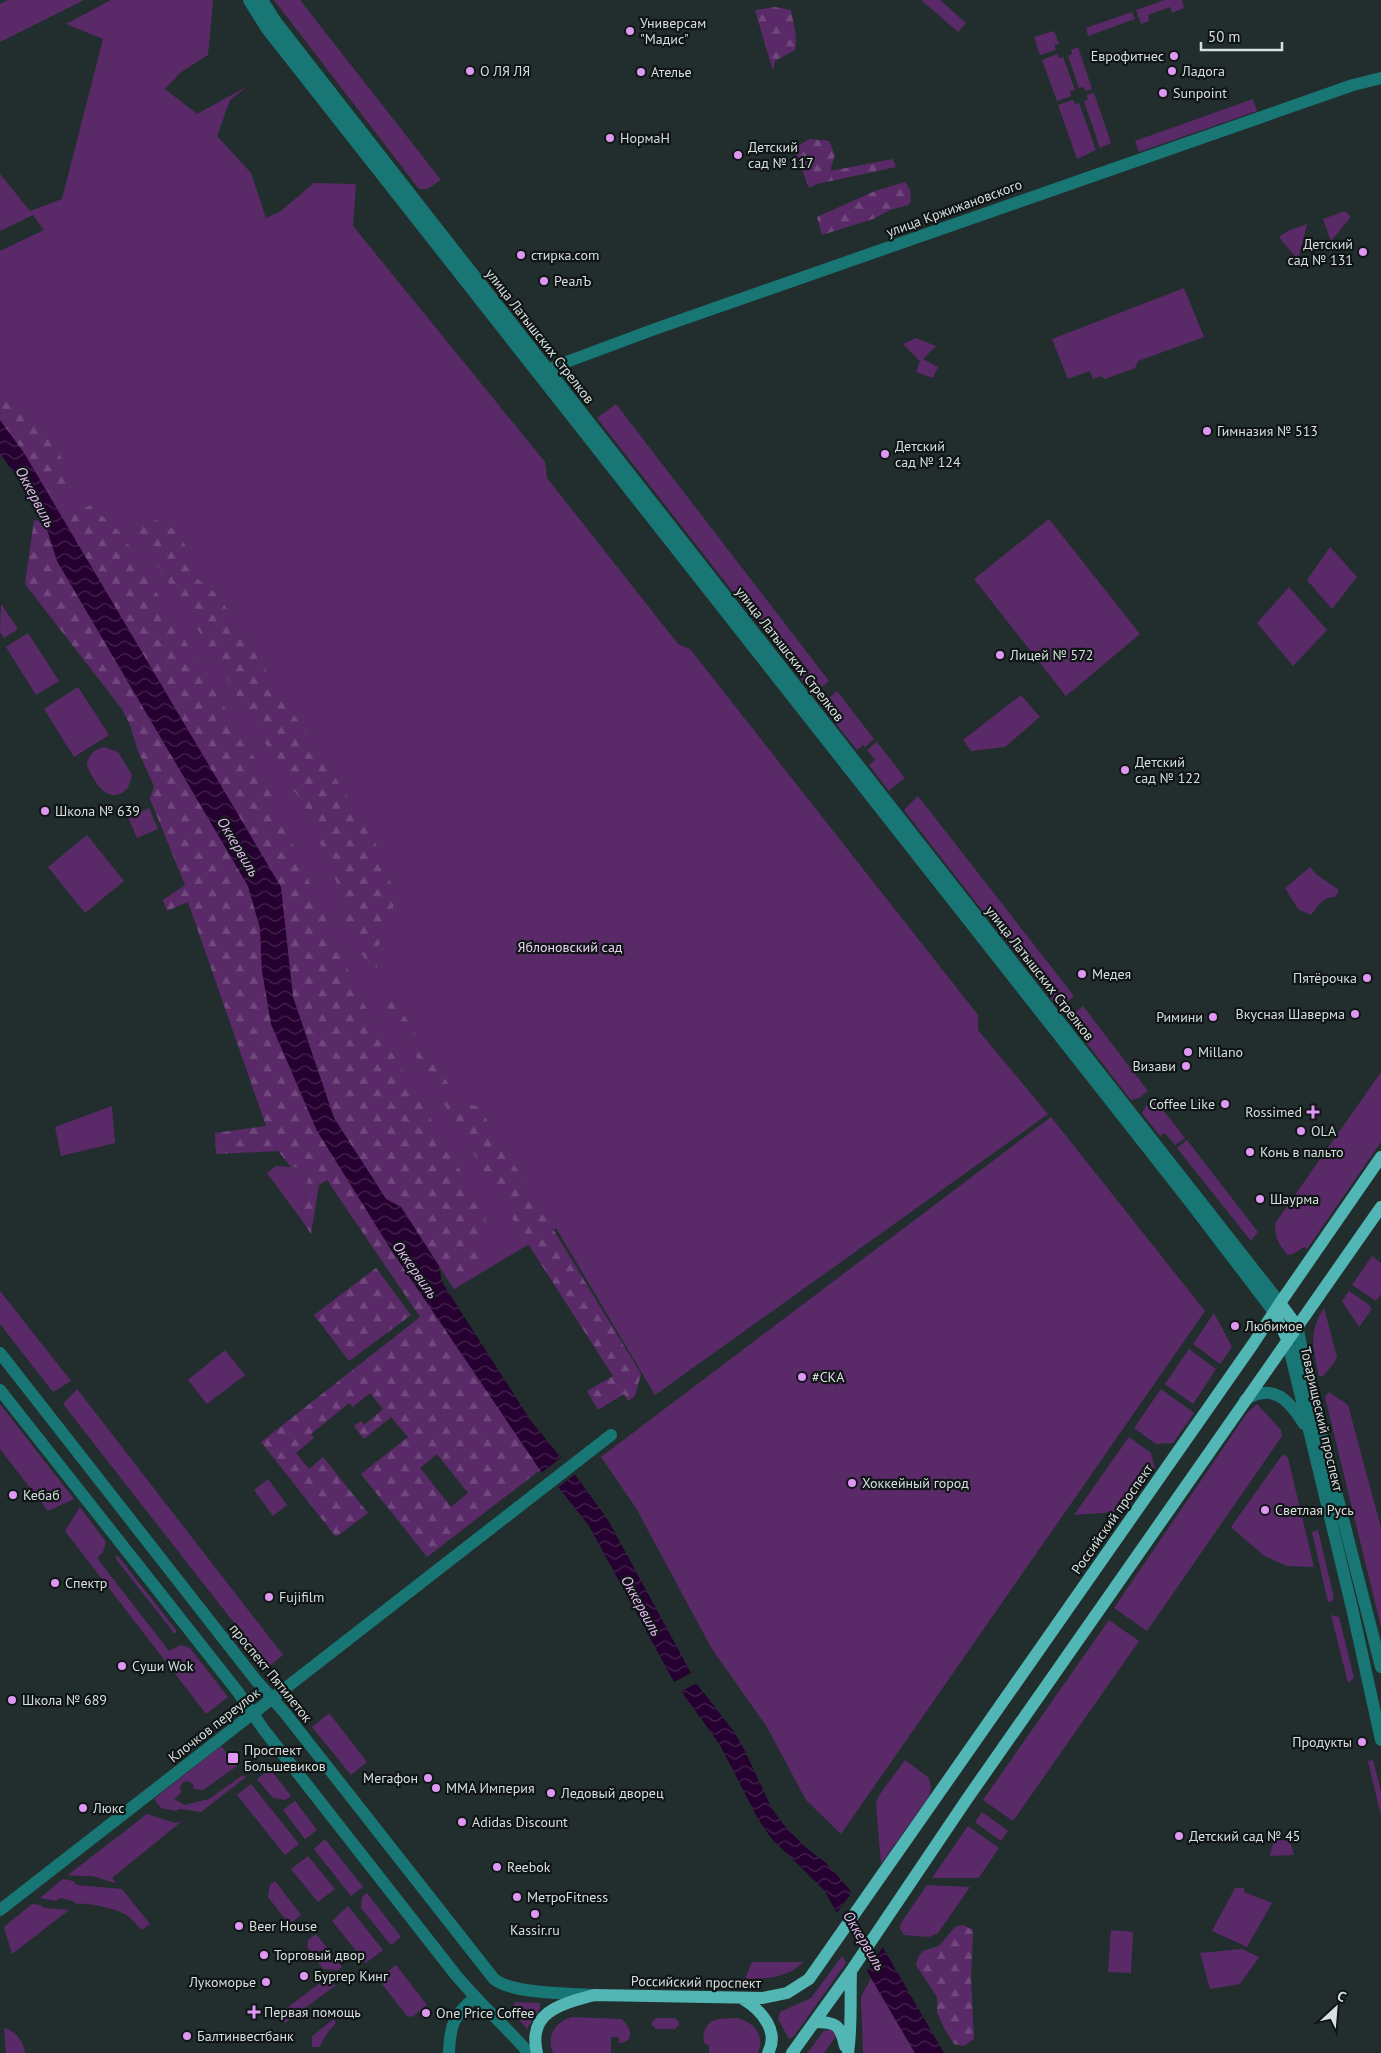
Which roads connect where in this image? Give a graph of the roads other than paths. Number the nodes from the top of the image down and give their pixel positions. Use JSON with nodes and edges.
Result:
{"nodes":[{"id":1,"x":249,"y":0,"type":"edge"},
{"id":2,"x":262,"y":0,"type":"edge"},
{"id":3,"x":1381,"y":78,"type":"edge"},
{"id":4,"x":544,"y":373,"type":"junction"},
{"id":5,"x":1381,"y":1157,"type":"edge"},
{"id":6,"x":1381,"y":1207,"type":"edge"},
{"id":7,"x":1277,"y":1308,"type":"junction"},
{"id":8,"x":1296,"y":1326,"type":"junction"},
{"id":9,"x":1287,"y":1339,"type":"junction"},
{"id":10,"x":0,"y":1353,"type":"edge"},
{"id":11,"x":0,"y":1390,"type":"edge"},
{"id":12,"x":1245,"y":1400,"type":"junction"},
{"id":13,"x":1309,"y":1433,"type":"junction"},
{"id":14,"x":611,"y":1435,"type":"dead end"},
{"id":15,"x":1381,"y":1667,"type":"edge"},
{"id":16,"x":1381,"y":1671,"type":"edge"},
{"id":17,"x":1367,"y":1675,"type":"junction"},
{"id":18,"x":272,"y":1699,"type":"junction"},
{"id":19,"x":253,"y":1714,"type":"junction"},
{"id":20,"x":1381,"y":1740,"type":"edge"},
{"id":21,"x":0,"y":1910,"type":"edge"},
{"id":22,"x":852,"y":1971,"type":"junction"},
{"id":23,"x":594,"y":1995,"type":"junction"},
{"id":24,"x":474,"y":1998,"type":"junction"},
{"id":25,"x":743,"y":1999,"type":"junction"},
{"id":26,"x":815,"y":2022,"type":"junction"},
{"id":27,"x":449,"y":2053,"type":"edge"},
{"id":28,"x":529,"y":2053,"type":"edge"},
{"id":29,"x":537,"y":2053,"type":"edge"},
{"id":30,"x":768,"y":2053,"type":"edge"},
{"id":31,"x":792,"y":2053,"type":"edge"},
{"id":32,"x":848,"y":2053,"type":"edge"}],
"edges":[{"from":1,"to":4,"type":"street","name":"улица Латышских Стрелков"},
{"from":2,"to":4,"type":"street","name":"улица Латышских Стрелков"},
{"from":3,"to":4,"type":"street","name":"улица Кржижановского"},
{"from":4,"to":7,"type":"street","name":"улица Латышских Стрелков"},
{"from":5,"to":7,"type":"main road","name":"Российский проспект"},
{"from":6,"to":8,"type":"main road"},
{"from":7,"to":8,"type":"main road","name":"улица Латышских Стрелков"},
{"from":7,"to":9,"type":"main road","name":"Товарищеский проспект"},
{"from":7,"to":25,"type":"main road","name":"Российский проспект"},
{"from":8,"to":9,"type":"main road"},
{"from":8,"to":15,"type":"street","name":"Товарищеский проспект"},
{"from":9,"to":12,"type":"main road"},
{"from":9,"to":13,"type":"street","name":"Товарищеский проспект"},
{"from":10,"to":18,"type":"street","name":"проспект Пятилеток"},
{"from":11,"to":19,"type":"street"},
{"from":12,"to":13,"type":"street"},
{"from":12,"to":22,"type":"main road"},
{"from":13,"to":17,"type":"street","name":"Товарищеский проспект"},
{"from":14,"to":18,"type":"street","name":"Клочков переулок"},
{"from":16,"to":17,"type":"street"},
{"from":17,"to":20,"type":"street","name":"Товарищеский проспект"},
{"from":18,"to":19,"type":"street","name":"Клочков переулок"},
{"from":18,"to":23,"type":"street","name":"проспект Пятилеток"},
{"from":19,"to":21,"type":"street","name":"Клочков переулок"},
{"from":19,"to":24,"type":"street"},
{"from":22,"to":26,"type":"main road"},
{"from":22,"to":32,"type":"main road"},
{"from":23,"to":25,"type":"main road","name":"Российский проспект"},
{"from":23,"to":29,"type":"main road","name":"Российский проспект"},
{"from":24,"to":27,"type":"street"},
{"from":24,"to":28,"type":"street"},
{"from":25,"to":30,"type":"main road"},
{"from":26,"to":31,"type":"main road"},
{"from":26,"to":32,"type":"main road"}]}
